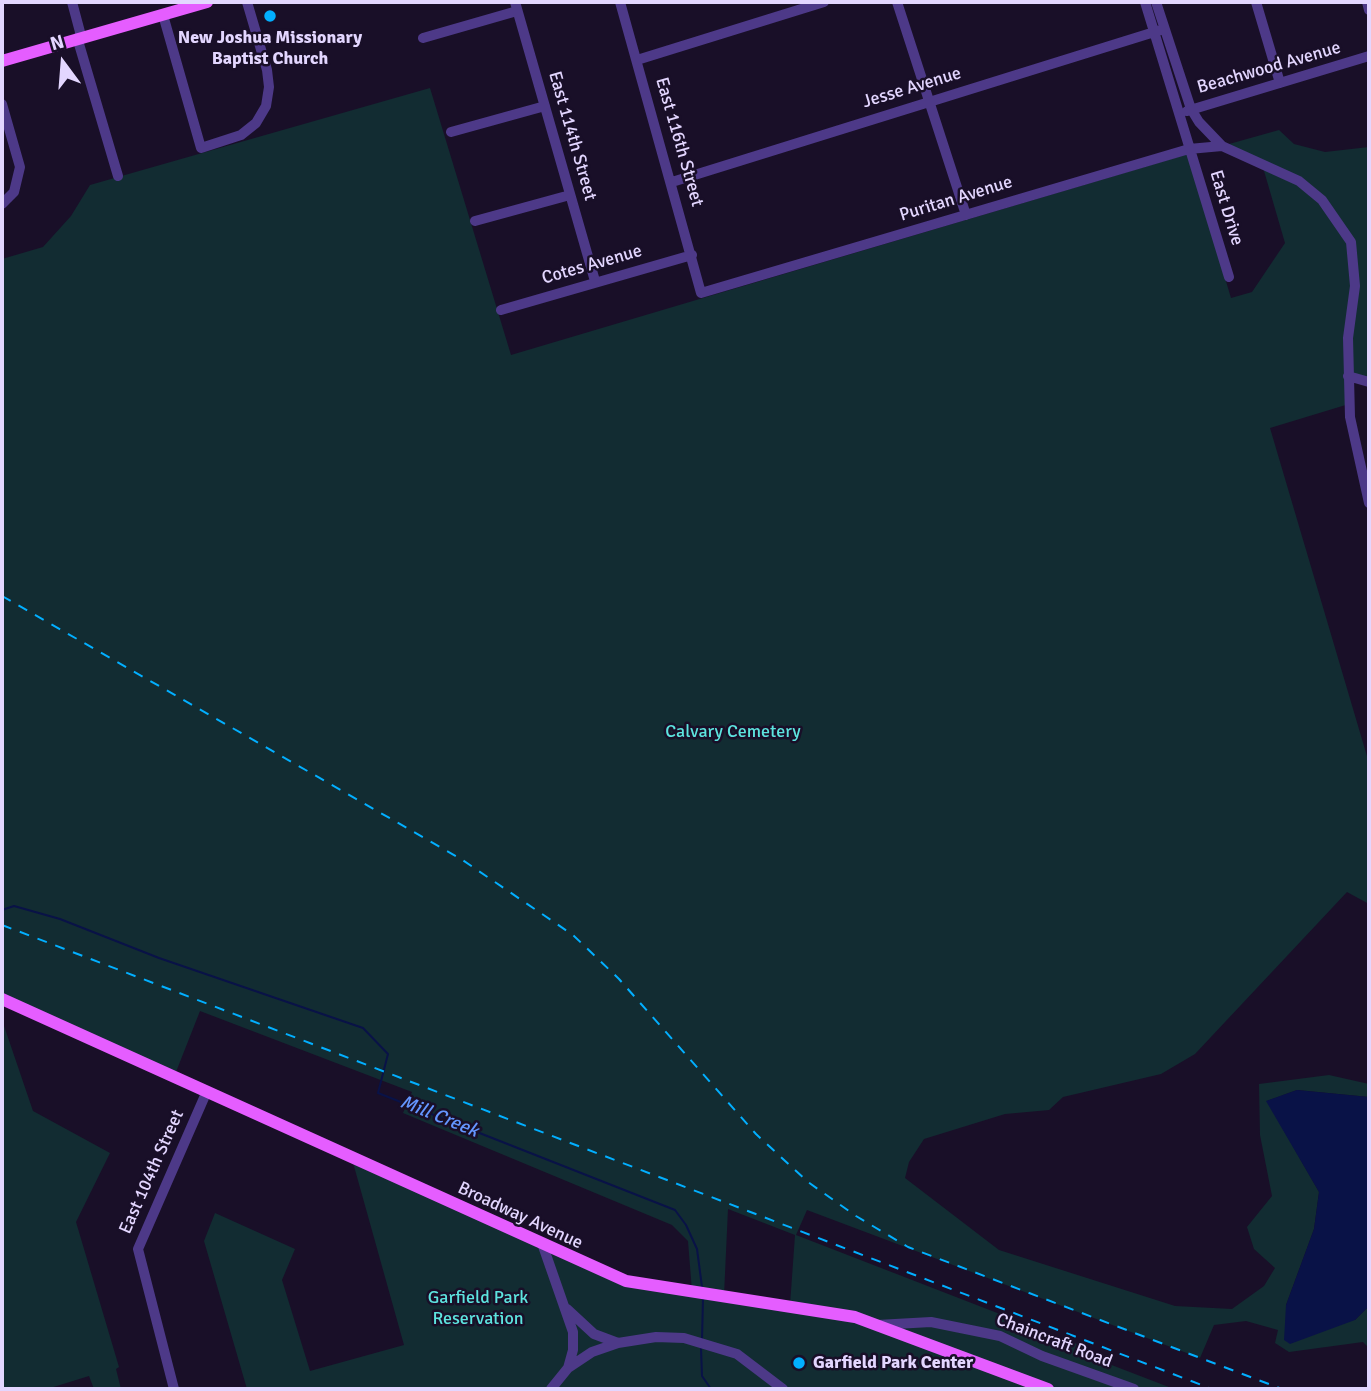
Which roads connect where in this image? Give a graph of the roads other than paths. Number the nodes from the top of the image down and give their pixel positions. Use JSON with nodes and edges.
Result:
{"nodes":[{"id":1,"x":72,"y":2,"type":"edge"},
{"id":2,"x":207,"y":2,"type":"edge"},
{"id":3,"x":247,"y":2,"type":"edge"},
{"id":4,"x":620,"y":2,"type":"edge"},
{"id":5,"x":824,"y":2,"type":"edge"},
{"id":6,"x":897,"y":2,"type":"edge"},
{"id":7,"x":1144,"y":2,"type":"edge"},
{"id":8,"x":1156,"y":2,"type":"edge"},
{"id":9,"x":1255,"y":2,"type":"edge"},
{"id":10,"x":1367,"y":2,"type":"edge"},
{"id":11,"x":176,"y":6,"type":"edge"},
{"id":12,"x":516,"y":6,"type":"edge"},
{"id":13,"x":1369,"y":10,"type":"edge"},
{"id":14,"x":163,"y":15,"type":"junction"},
{"id":15,"x":1159,"y":30,"type":"junction"},
{"id":16,"x":79,"y":38,"type":"junction"},
{"id":17,"x":423,"y":38,"type":"dead end"},
{"id":18,"x":1369,"y":56,"type":"edge"},
{"id":19,"x":637,"y":60,"type":"junction"},
{"id":20,"x":2,"y":61,"type":"edge"},
{"id":21,"x":1280,"y":83,"type":"junction"},
{"id":22,"x":928,"y":101,"type":"junction"},
{"id":23,"x":2,"y":104,"type":"edge"},
{"id":24,"x":545,"y":106,"type":"junction"},
{"id":25,"x":1191,"y":109,"type":"junction"},
{"id":26,"x":1178,"y":113,"type":"junction"},
{"id":27,"x":451,"y":132,"type":"dead end"},
{"id":28,"x":1222,"y":146,"type":"junction"},
{"id":29,"x":1189,"y":149,"type":"junction"},
{"id":30,"x":118,"y":176,"type":"dead end"},
{"id":31,"x":672,"y":182,"type":"junction"},
{"id":32,"x":570,"y":195,"type":"junction"},
{"id":33,"x":2,"y":204,"type":"edge"},
{"id":34,"x":966,"y":215,"type":"junction"},
{"id":35,"x":475,"y":221,"type":"dead end"},
{"id":36,"x":692,"y":255,"type":"junction"},
{"id":37,"x":1229,"y":277,"type":"dead end"},
{"id":38,"x":595,"y":281,"type":"junction"},
{"id":39,"x":701,"y":293,"type":"joint"},
{"id":40,"x":501,"y":310,"type":"dead end"},
{"id":41,"x":1348,"y":376,"type":"junction"},
{"id":42,"x":1369,"y":382,"type":"edge"},
{"id":43,"x":1369,"y":503,"type":"edge"},
{"id":44,"x":2,"y":999,"type":"edge"},
{"id":45,"x":207,"y":1091,"type":"junction"},
{"id":46,"x":543,"y":1246,"type":"junction"},
{"id":47,"x":568,"y":1309,"type":"junction"},
{"id":48,"x":877,"y":1325,"type":"junction"},
{"id":49,"x":618,"y":1343,"type":"junction"},
{"id":50,"x":568,"y":1368,"type":"junction"},
{"id":51,"x":174,"y":1389,"type":"edge"},
{"id":52,"x":551,"y":1389,"type":"edge"},
{"id":53,"x":783,"y":1389,"type":"edge"},
{"id":54,"x":1048,"y":1389,"type":"edge"},
{"id":55,"x":1134,"y":1389,"type":"edge"}],
"edges":[{"from":1,"to":16,"type":"street"},
{"from":2,"to":11,"type":"main road"},
{"from":3,"to":14,"type":"street"},
{"from":4,"to":19,"type":"street","name":"East 116th Street"},
{"from":5,"to":19,"type":"street"},
{"from":6,"to":22,"type":"street"},
{"from":7,"to":15,"type":"street"},
{"from":8,"to":15,"type":"street"},
{"from":9,"to":21,"type":"street"},
{"from":10,"to":13,"type":"street"},
{"from":11,"to":14,"type":"main road"},
{"from":12,"to":17,"type":"street"},
{"from":12,"to":24,"type":"street","name":"East 114th Street"},
{"from":14,"to":16,"type":"main road"},
{"from":15,"to":22,"type":"street","name":"Jesse Avenue"},
{"from":15,"to":25,"type":"street"},
{"from":15,"to":26,"type":"street","name":"East Drive"},
{"from":16,"to":20,"type":"main road"},
{"from":16,"to":30,"type":"street"},
{"from":18,"to":21,"type":"street","name":"Beachwood Avenue"},
{"from":19,"to":31,"type":"street","name":"East 116th Street"},
{"from":21,"to":25,"type":"street","name":"Beachwood Avenue"},
{"from":22,"to":31,"type":"street","name":"Jesse Avenue"},
{"from":22,"to":34,"type":"street"},
{"from":23,"to":33,"type":"street"},
{"from":24,"to":27,"type":"street"},
{"from":24,"to":32,"type":"street","name":"East 114th Street"},
{"from":25,"to":26,"type":"street","name":"Beachwood Avenue"},
{"from":25,"to":28,"type":"street"},
{"from":26,"to":29,"type":"street","name":"East Drive"},
{"from":28,"to":29,"type":"street","name":"Puritan Avenue"},
{"from":28,"to":41,"type":"street"},
{"from":29,"to":34,"type":"street","name":"Puritan Avenue"},
{"from":29,"to":37,"type":"street","name":"East Drive"},
{"from":31,"to":36,"type":"street","name":"East 116th Street"},
{"from":32,"to":35,"type":"street"},
{"from":32,"to":38,"type":"street","name":"East 114th Street"},
{"from":34,"to":39,"type":"street","name":"Puritan Avenue"},
{"from":36,"to":38,"type":"street","name":"Cotes Avenue"},
{"from":36,"to":39,"type":"street","name":"East 116th Street"},
{"from":38,"to":40,"type":"street","name":"Cotes Avenue"},
{"from":41,"to":42,"type":"street"},
{"from":41,"to":43,"type":"street"},
{"from":44,"to":45,"type":"main road","name":"Broadway Avenue"},
{"from":45,"to":46,"type":"main road","name":"Broadway Avenue"},
{"from":45,"to":51,"type":"street","name":"East 104th Street"},
{"from":46,"to":47,"type":"street"},
{"from":46,"to":48,"type":"main road","name":"Broadway Avenue"},
{"from":47,"to":49,"type":"street"},
{"from":47,"to":50,"type":"street"},
{"from":48,"to":54,"type":"main road","name":"Broadway Avenue"},
{"from":48,"to":55,"type":"street","name":"Chaincraft Road"},
{"from":49,"to":50,"type":"street"},
{"from":49,"to":53,"type":"street"},
{"from":50,"to":52,"type":"street"}]}
